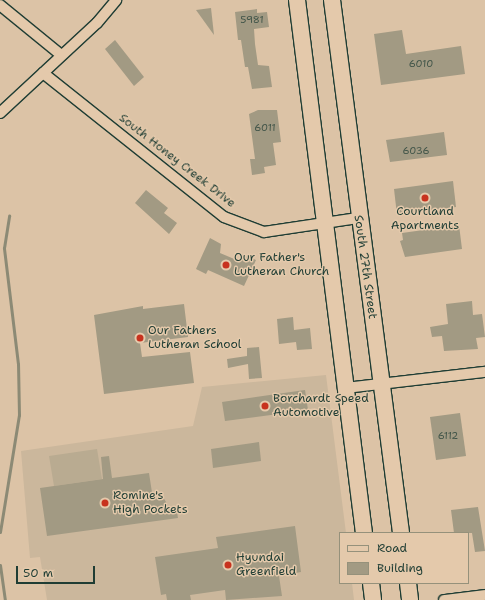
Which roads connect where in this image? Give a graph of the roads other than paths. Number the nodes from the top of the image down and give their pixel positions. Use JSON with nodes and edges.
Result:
{"nodes":[{"id":1,"x":116,"y":0,"type":"edge"},
{"id":2,"x":296,"y":0,"type":"edge"},
{"id":3,"x":332,"y":0,"type":"edge"},
{"id":4,"x":0,"y":5,"type":"edge"},
{"id":5,"x":61,"y":55,"type":"junction"},
{"id":6,"x":43,"y":73,"type":"junction"},
{"id":7,"x":0,"y":113,"type":"edge"},
{"id":8,"x":358,"y":218,"type":"junction"},
{"id":9,"x":324,"y":224,"type":"junction"},
{"id":10,"x":485,"y":372,"type":"edge"},
{"id":11,"x":382,"y":383,"type":"junction"},
{"id":12,"x":346,"y":388,"type":"junction"},
{"id":13,"x":364,"y":532,"type":"edge"},
{"id":14,"x":401,"y":532,"type":"edge"},
{"id":15,"x":370,"y":584,"type":"edge"},
{"id":16,"x":408,"y":584,"type":"edge"},
{"id":17,"x":485,"y":594,"type":"edge"},
{"id":18,"x":373,"y":600,"type":"edge"},
{"id":19,"x":410,"y":600,"type":"edge"},
{"id":20,"x":444,"y":600,"type":"edge"}],
"edges":[{"from":1,"to":5,"type":"street"},
{"from":2,"to":9,"type":"main road"},
{"from":3,"to":8,"type":"main road","name":"South 27th Street"},
{"from":4,"to":5,"type":"street"},
{"from":5,"to":6,"type":"street"},
{"from":6,"to":7,"type":"street"},
{"from":6,"to":9,"type":"street","name":"South Honey Creek Drive"},
{"from":8,"to":9,"type":"street","name":"South Honey Creek Drive"},
{"from":8,"to":11,"type":"main road","name":"South 27th Street"},
{"from":9,"to":12,"type":"main road"},
{"from":10,"to":11,"type":"street"},
{"from":11,"to":12,"type":"street"},
{"from":11,"to":14,"type":"main road","name":"South 27th Street"},
{"from":12,"to":13,"type":"main road"},
{"from":15,"to":18,"type":"main road"},
{"from":16,"to":19,"type":"main road"},
{"from":17,"to":20,"type":"street"}]}
